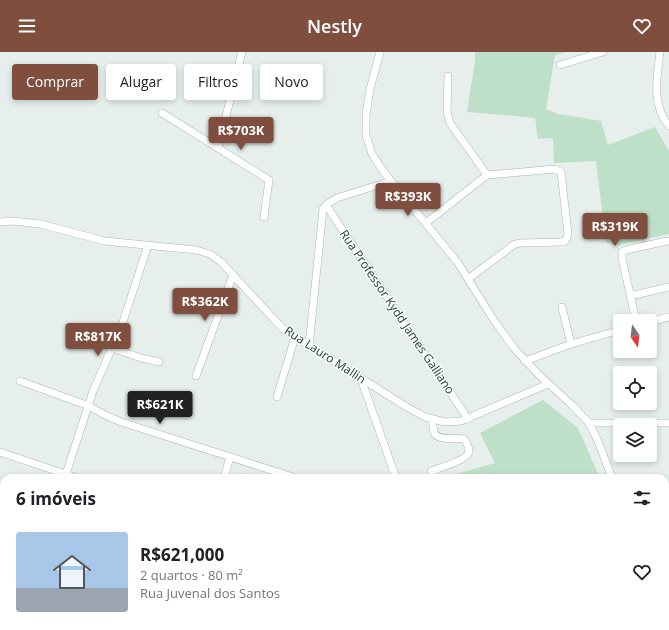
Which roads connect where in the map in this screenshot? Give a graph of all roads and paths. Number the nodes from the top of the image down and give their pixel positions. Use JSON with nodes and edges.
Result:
{"nodes":[{"id":1,"x":242,"y":52,"type":"edge"},
{"id":2,"x":380,"y":52,"type":"edge"},
{"id":3,"x":603,"y":52,"type":"edge"},
{"id":4,"x":660,"y":52,"type":"edge"},
{"id":5,"x":560,"y":65,"type":"dead end"},
{"id":6,"x":448,"y":76,"type":"dead end"},
{"id":7,"x":162,"y":113,"type":"dead end"},
{"id":8,"x":669,"y":126,"type":"edge"},
{"id":9,"x":218,"y":148,"type":"junction"},
{"id":10,"x":487,"y":175,"type":"junction"},
{"id":11,"x":391,"y":181,"type":"junction"},
{"id":12,"x":326,"y":205,"type":"junction"},
{"id":13,"x":264,"y":217,"type":"dead end"},
{"id":14,"x":0,"y":222,"type":"edge"},
{"id":15,"x":426,"y":223,"type":"junction"},
{"id":16,"x":667,"y":241,"type":"dead end"},
{"id":17,"x":148,"y":245,"type":"junction"},
{"id":18,"x":232,"y":275,"type":"junction"},
{"id":19,"x":468,"y":279,"type":"junction"},
{"id":20,"x":669,"y":287,"type":"edge"},
{"id":21,"x":632,"y":296,"type":"junction"},
{"id":22,"x":562,"y":307,"type":"dead end"},
{"id":23,"x":635,"y":314,"type":"edge"},
{"id":24,"x":638,"y":314,"type":"edge"},
{"id":25,"x":669,"y":317,"type":"edge"},
{"id":26,"x":657,"y":320,"type":"edge"},
{"id":27,"x":613,"y":332,"type":"edge"},
{"id":28,"x":295,"y":337,"type":"junction"},
{"id":29,"x":571,"y":344,"type":"junction"},
{"id":30,"x":309,"y":346,"type":"junction"},
{"id":31,"x":112,"y":348,"type":"junction"},
{"id":32,"x":525,"y":361,"type":"junction"},
{"id":33,"x":159,"y":362,"type":"dead end"},
{"id":34,"x":196,"y":376,"type":"dead end"},
{"id":35,"x":361,"y":378,"type":"junction"},
{"id":36,"x":20,"y":381,"type":"dead end"},
{"id":37,"x":548,"y":384,"type":"junction"},
{"id":38,"x":277,"y":397,"type":"dead end"},
{"id":39,"x":89,"y":406,"type":"junction"},
{"id":40,"x":432,"y":419,"type":"junction"},
{"id":41,"x":468,"y":419,"type":"junction"},
{"id":42,"x":589,"y":423,"type":"junction"},
{"id":43,"x":669,"y":424,"type":"edge"},
{"id":44,"x":0,"y":452,"type":"edge"},
{"id":45,"x":230,"y":457,"type":"junction"},
{"id":46,"x":431,"y":471,"type":"dead end"},
{"id":47,"x":66,"y":474,"type":"joint"},
{"id":48,"x":225,"y":474,"type":"edge"},
{"id":49,"x":286,"y":474,"type":"edge"},
{"id":50,"x":395,"y":474,"type":"edge"},
{"id":51,"x":610,"y":474,"type":"edge"}],
"edges":[{"from":1,"to":9,"type":"street"},
{"from":2,"to":11,"type":"street"},
{"from":3,"to":5,"type":"street"},
{"from":4,"to":8,"type":"street"},
{"from":6,"to":10,"type":"street"},
{"from":7,"to":9,"type":"street"},
{"from":9,"to":13,"type":"street"},
{"from":10,"to":15,"type":"street"},
{"from":10,"to":19,"type":"street"},
{"from":11,"to":12,"type":"street"},
{"from":11,"to":15,"type":"street"},
{"from":12,"to":30,"type":"street"},
{"from":12,"to":41,"type":"street","name":"Rua Professor Kydd James Galliano"},
{"from":14,"to":17,"type":"street","name":"Rua Lauro Mallin"},
{"from":15,"to":19,"type":"street"},
{"from":16,"to":21,"type":"street"},
{"from":17,"to":18,"type":"street","name":"Rua Lauro Mallin"},
{"from":17,"to":31,"type":"street"},
{"from":18,"to":28,"type":"street","name":"Rua Lauro Mallin"},
{"from":18,"to":34,"type":"street"},
{"from":19,"to":32,"type":"street"},
{"from":20,"to":21,"type":"street"},
{"from":21,"to":23,"type":"street"},
{"from":21,"to":24,"type":"street"},
{"from":22,"to":29,"type":"street"},
{"from":25,"to":26,"type":"street"},
{"from":27,"to":29,"type":"street"},
{"from":28,"to":30,"type":"street","name":"Rua Lauro Mallin"},
{"from":28,"to":38,"type":"street"},
{"from":29,"to":32,"type":"street"},
{"from":30,"to":35,"type":"street","name":"Rua Lauro Mallin"},
{"from":31,"to":33,"type":"street"},
{"from":31,"to":39,"type":"street"},
{"from":32,"to":37,"type":"street"},
{"from":35,"to":40,"type":"street","name":"Rua Lauro Mallin"},
{"from":35,"to":50,"type":"street"},
{"from":36,"to":39,"type":"street"},
{"from":37,"to":41,"type":"street","name":"Rua Lauro Mallin"},
{"from":37,"to":42,"type":"street"},
{"from":39,"to":45,"type":"street"},
{"from":39,"to":47,"type":"street"},
{"from":40,"to":41,"type":"street","name":"Rua Lauro Mallin"},
{"from":40,"to":46,"type":"street"},
{"from":42,"to":43,"type":"street"},
{"from":42,"to":51,"type":"street"},
{"from":44,"to":47,"type":"street"},
{"from":45,"to":48,"type":"street"},
{"from":45,"to":49,"type":"street"}]}
